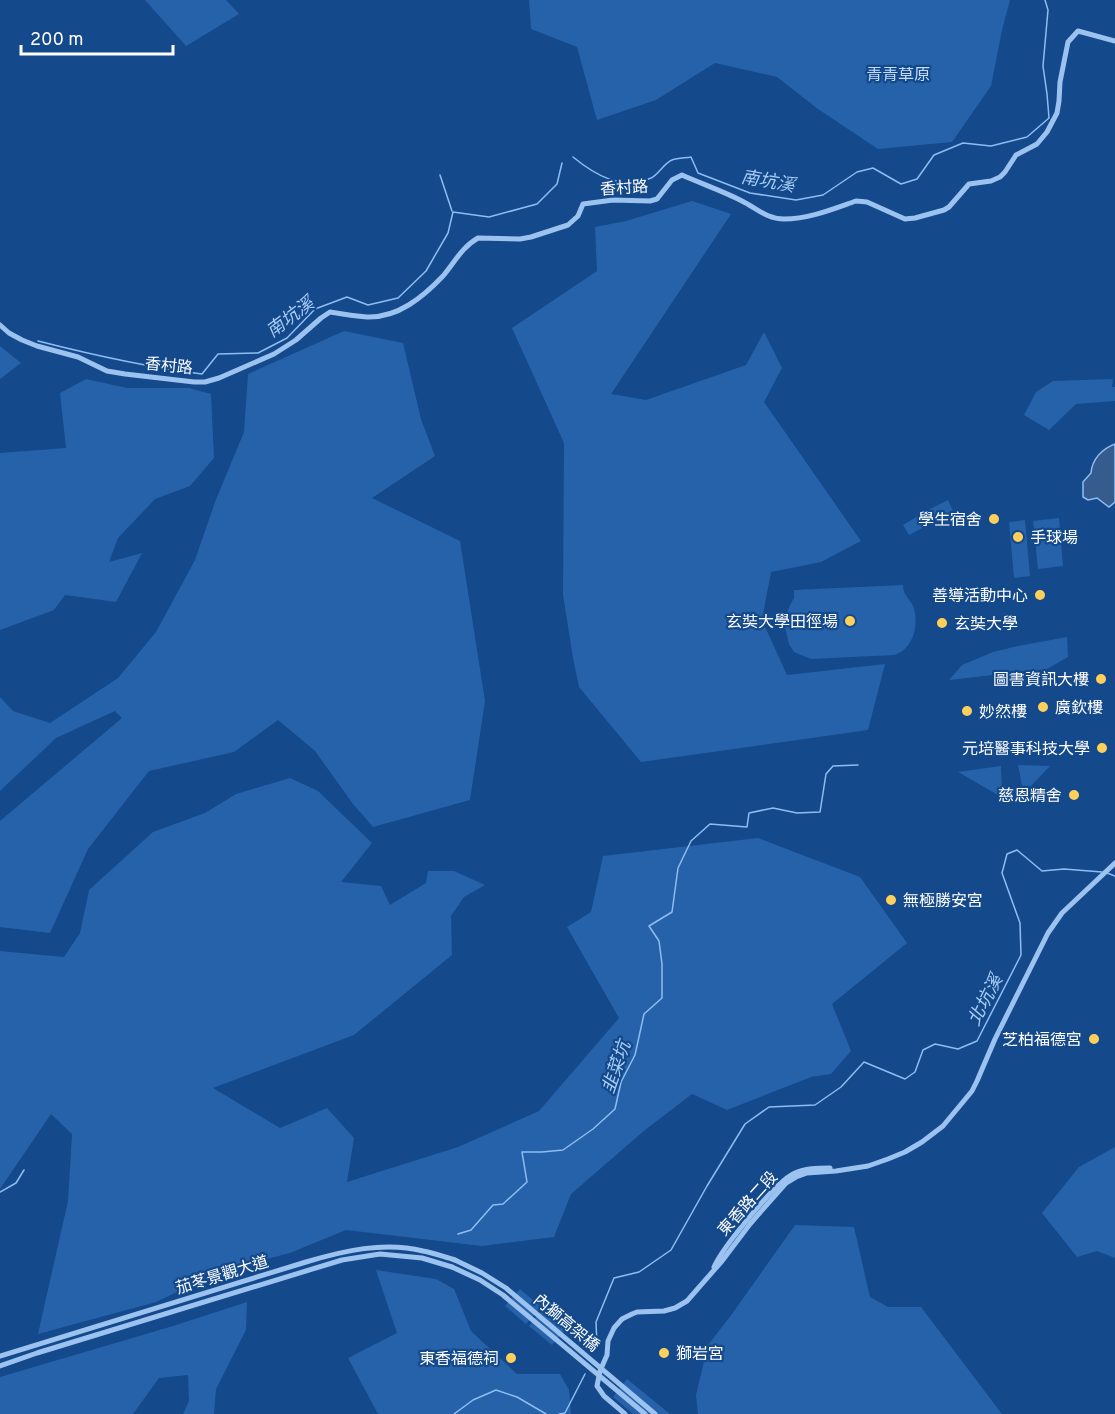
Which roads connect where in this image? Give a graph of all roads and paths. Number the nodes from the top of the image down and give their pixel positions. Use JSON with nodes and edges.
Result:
{"nodes":[{"id":1,"x":1115,"y":41,"type":"edge"},
{"id":2,"x":0,"y":325,"type":"edge"},
{"id":3,"x":1115,"y":863,"type":"edge"},
{"id":4,"x":455,"y":1260,"type":"joint"},
{"id":5,"x":452,"y":1268,"type":"joint"},
{"id":6,"x":0,"y":1356,"type":"edge"},
{"id":7,"x":0,"y":1366,"type":"edge"},
{"id":8,"x":626,"y":1414,"type":"edge"},
{"id":9,"x":645,"y":1414,"type":"edge"},
{"id":10,"x":655,"y":1414,"type":"edge"}],
"edges":[{"from":1,"to":2,"type":"street","name":"香村路"},
{"from":3,"to":8,"type":"street","name":"東香路二段"},
{"from":4,"to":6,"type":"street","name":"茄苳景觀大道"},
{"from":4,"to":10,"type":"street","name":"內獅高架橋","bridge":true},
{"from":5,"to":7,"type":"street","name":"茄苳景觀大道"},
{"from":5,"to":9,"type":"street","name":"內獅高架橋","bridge":true}]}
